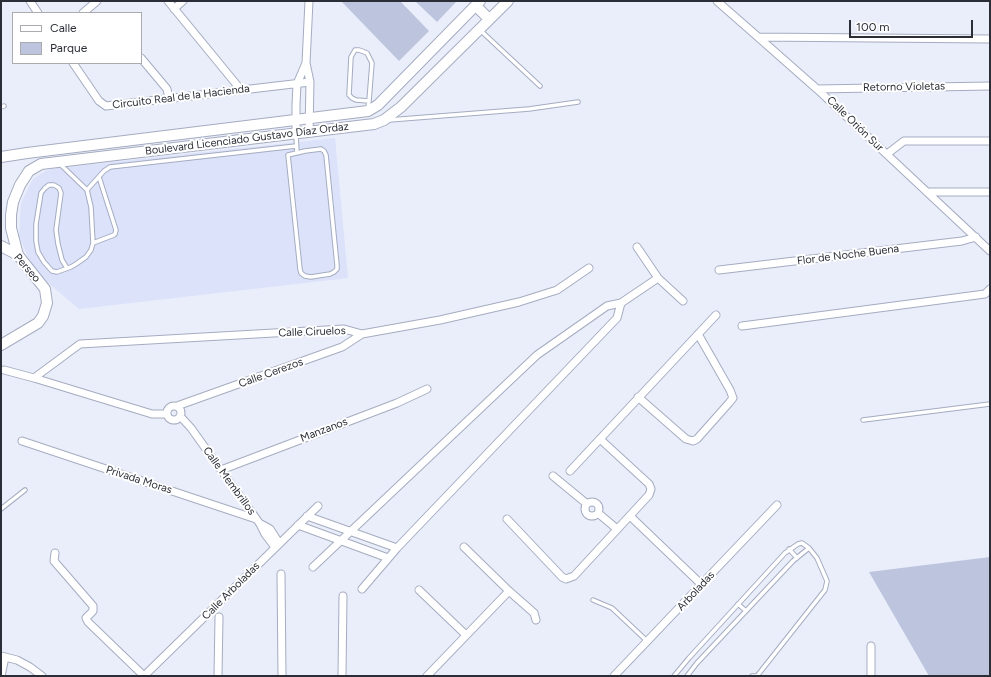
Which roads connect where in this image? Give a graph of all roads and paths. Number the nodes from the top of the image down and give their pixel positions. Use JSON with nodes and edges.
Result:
{"nodes":[{"id":1,"x":30,"y":1,"type":"edge"},
{"id":2,"x":97,"y":1,"type":"edge"},
{"id":3,"x":168,"y":1,"type":"edge"},
{"id":4,"x":183,"y":1,"type":"edge"},
{"id":5,"x":309,"y":1,"type":"edge"},
{"id":6,"x":508,"y":1,"type":"edge"},
{"id":7,"x":718,"y":1,"type":"edge"},
{"id":8,"x":478,"y":3,"type":"edge"},
{"id":9,"x":174,"y":9,"type":"junction"},
{"id":10,"x":37,"y":12,"type":"edge"},
{"id":11,"x":84,"y":12,"type":"edge"},
{"id":12,"x":490,"y":19,"type":"junction"},
{"id":13,"x":479,"y":29,"type":"junction"},
{"id":14,"x":758,"y":37,"type":"junction"},
{"id":15,"x":990,"y":39,"type":"edge"},
{"id":16,"x":142,"y":59,"type":"edge"},
{"id":17,"x":306,"y":63,"type":"junction"},
{"id":18,"x":74,"y":64,"type":"edge"},
{"id":19,"x":310,"y":82,"type":"junction"},
{"id":20,"x":297,"y":84,"type":"junction"},
{"id":21,"x":540,"y":86,"type":"dead end"},
{"id":22,"x":990,"y":86,"type":"edge"},
{"id":23,"x":817,"y":89,"type":"junction"},
{"id":24,"x":241,"y":90,"type":"junction"},
{"id":25,"x":169,"y":98,"type":"junction"},
{"id":26,"x":578,"y":102,"type":"dead end"},
{"id":27,"x":368,"y":106,"type":"junction"},
{"id":28,"x":296,"y":119,"type":"junction"},
{"id":29,"x":309,"y":119,"type":"junction"},
{"id":30,"x":384,"y":120,"type":"junction"},
{"id":31,"x":309,"y":133,"type":"junction"},
{"id":32,"x":296,"y":134,"type":"junction"},
{"id":33,"x":990,"y":141,"type":"edge"},
{"id":34,"x":296,"y":146,"type":"junction"},
{"id":35,"x":297,"y":153,"type":"junction"},
{"id":36,"x":887,"y":154,"type":"junction"},
{"id":37,"x":1,"y":158,"type":"edge"},
{"id":38,"x":57,"y":162,"type":"junction"},
{"id":39,"x":99,"y":177,"type":"junction"},
{"id":40,"x":87,"y":190,"type":"junction"},
{"id":41,"x":928,"y":192,"type":"junction"},
{"id":42,"x":990,"y":192,"type":"edge"},
{"id":43,"x":976,"y":237,"type":"junction"},
{"id":44,"x":93,"y":243,"type":"junction"},
{"id":45,"x":1,"y":246,"type":"edge"},
{"id":46,"x":637,"y":247,"type":"dead end"},
{"id":47,"x":989,"y":249,"type":"edge"},
{"id":48,"x":18,"y":255,"type":"junction"},
{"id":49,"x":67,"y":268,"type":"junction"},
{"id":50,"x":589,"y":268,"type":"dead end"},
{"id":51,"x":719,"y":270,"type":"dead end"},
{"id":52,"x":658,"y":278,"type":"junction"},
{"id":53,"x":990,"y":289,"type":"edge"},
{"id":54,"x":683,"y":300,"type":"dead end"},
{"id":55,"x":621,"y":303,"type":"junction"},
{"id":56,"x":716,"y":315,"type":"dead end"},
{"id":57,"x":742,"y":326,"type":"dead end"},
{"id":58,"x":362,"y":334,"type":"junction"},
{"id":59,"x":698,"y":334,"type":"junction"},
{"id":60,"x":1,"y":345,"type":"edge"},
{"id":61,"x":4,"y":370,"type":"dead end"},
{"id":62,"x":34,"y":378,"type":"junction"},
{"id":63,"x":427,"y":389,"type":"dead end"},
{"id":64,"x":638,"y":398,"type":"junction"},
{"id":65,"x":990,"y":404,"type":"edge"},
{"id":66,"x":177,"y":406,"type":"junction"},
{"id":67,"x":167,"y":414,"type":"junction"},
{"id":68,"x":180,"y":416,"type":"junction"},
{"id":69,"x":863,"y":420,"type":"dead end"},
{"id":70,"x":600,"y":438,"type":"junction"},
{"id":71,"x":22,"y":441,"type":"dead end"},
{"id":72,"x":221,"y":470,"type":"junction"},
{"id":73,"x":570,"y":471,"type":"dead end"},
{"id":74,"x":553,"y":476,"type":"dead end"},
{"id":75,"x":25,"y":490,"type":"dead end"},
{"id":76,"x":587,"y":504,"type":"junction"},
{"id":77,"x":777,"y":505,"type":"dead end"},
{"id":78,"x":318,"y":506,"type":"dead end"},
{"id":79,"x":1,"y":510,"type":"edge"},
{"id":80,"x":598,"y":513,"type":"junction"},
{"id":81,"x":307,"y":516,"type":"junction"},
{"id":82,"x":630,"y":516,"type":"junction"},
{"id":83,"x":507,"y":519,"type":"dead end"},
{"id":84,"x":258,"y":521,"type":"junction"},
{"id":85,"x":298,"y":525,"type":"junction"},
{"id":86,"x":617,"y":529,"type":"junction"},
{"id":87,"x":350,"y":532,"type":"junction"},
{"id":88,"x":340,"y":541,"type":"junction"},
{"id":89,"x":277,"y":545,"type":"junction"},
{"id":90,"x":397,"y":548,"type":"junction"},
{"id":91,"x":464,"y":548,"type":"dead end"},
{"id":92,"x":810,"y":548,"type":"junction"},
{"id":93,"x":789,"y":550,"type":"junction"},
{"id":94,"x":55,"y":553,"type":"dead end"},
{"id":95,"x":388,"y":558,"type":"junction"},
{"id":96,"x":797,"y":558,"type":"junction"},
{"id":97,"x":313,"y":567,"type":"dead end"},
{"id":98,"x":281,"y":574,"type":"dead end"},
{"id":99,"x":702,"y":585,"type":"junction"},
{"id":100,"x":362,"y":589,"type":"dead end"},
{"id":101,"x":419,"y":590,"type":"dead end"},
{"id":102,"x":509,"y":591,"type":"junction"},
{"id":103,"x":343,"y":596,"type":"dead end"},
{"id":104,"x":593,"y":600,"type":"dead end"},
{"id":105,"x":738,"y":604,"type":"junction"},
{"id":106,"x":746,"y":611,"type":"junction"},
{"id":107,"x":219,"y":617,"type":"dead end"},
{"id":108,"x":536,"y":620,"type":"dead end"},
{"id":109,"x":466,"y":634,"type":"junction"},
{"id":110,"x":648,"y":641,"type":"junction"},
{"id":111,"x":871,"y":646,"type":"dead end"},
{"id":112,"x":3,"y":656,"type":"edge"},
{"id":113,"x":689,"y":658,"type":"junction"},
{"id":114,"x":697,"y":663,"type":"junction"},
{"id":115,"x":1,"y":676,"type":"edge"},
{"id":116,"x":42,"y":676,"type":"edge"},
{"id":117,"x":144,"y":676,"type":"edge"},
{"id":118,"x":218,"y":676,"type":"edge"},
{"id":119,"x":282,"y":676,"type":"edge"},
{"id":120,"x":342,"y":676,"type":"edge"},
{"id":121,"x":426,"y":676,"type":"edge"},
{"id":122,"x":614,"y":676,"type":"edge"},
{"id":123,"x":674,"y":676,"type":"edge"},
{"id":124,"x":688,"y":676,"type":"edge"},
{"id":125,"x":752,"y":676,"type":"edge"},
{"id":126,"x":871,"y":676,"type":"edge"}],
"edges":[{"from":1,"to":10,"type":"street"},
{"from":2,"to":11,"type":"street"},
{"from":3,"to":9,"type":"street"},
{"from":4,"to":9,"type":"street"},
{"from":5,"to":17,"type":"street"},
{"from":6,"to":12,"type":"street","name":"Boulevard Licenciado Gustavo Díaz Ordaz"},
{"from":7,"to":14,"type":"street","name":"Calle Orión Sur"},
{"from":8,"to":12,"type":"street"},
{"from":8,"to":27,"type":"street","name":"Boulevard Licenciado Gustavo Díaz Ordaz"},
{"from":9,"to":24,"type":"street"},
{"from":12,"to":13,"type":"street","name":"Boulevard Licenciado Gustavo Díaz Ordaz"},
{"from":13,"to":21,"type":"lane"},
{"from":13,"to":30,"type":"street","name":"Boulevard Licenciado Gustavo Díaz Ordaz"},
{"from":14,"to":15,"type":"street"},
{"from":14,"to":23,"type":"street","name":"Calle Orión Sur"},
{"from":16,"to":25,"type":"street"},
{"from":17,"to":19,"type":"street"},
{"from":17,"to":20,"type":"street"},
{"from":18,"to":25,"type":"street","name":"Circuito Real de la Hacienda"},
{"from":19,"to":20,"type":"street","name":"Circuito Real de la Hacienda"},
{"from":19,"to":29,"type":"street"},
{"from":20,"to":24,"type":"street","name":"Circuito Real de la Hacienda"},
{"from":20,"to":28,"type":"street"},
{"from":22,"to":23,"type":"street","name":"Retorno Violetas"},
{"from":23,"to":36,"type":"street","name":"Calle Orión Sur"},
{"from":24,"to":25,"type":"street","name":"Circuito Real de la Hacienda"},
{"from":26,"to":30,"type":"lane"},
{"from":27,"to":27,"type":"lane"},
{"from":27,"to":29,"type":"street","name":"Boulevard Licenciado Gustavo Díaz Ordaz"},
{"from":28,"to":29,"type":"street","name":"Boulevard Licenciado Gustavo Díaz Ordaz"},
{"from":28,"to":32,"type":"street"},
{"from":28,"to":37,"type":"street","name":"Boulevard Licenciado Gustavo Díaz Ordaz"},
{"from":29,"to":31,"type":"street"},
{"from":30,"to":31,"type":"street","name":"Boulevard Licenciado Gustavo Díaz Ordaz"},
{"from":31,"to":32,"type":"street","name":"Boulevard Licenciado Gustavo Díaz Ordaz"},
{"from":32,"to":34,"type":"lane"},
{"from":32,"to":38,"type":"street","name":"Boulevard Licenciado Gustavo Díaz Ordaz"},
{"from":33,"to":36,"type":"street"},
{"from":34,"to":35,"type":"lane"},
{"from":34,"to":39,"type":"lane"},
{"from":35,"to":35,"type":"lane"},
{"from":36,"to":41,"type":"street","name":"Calle Orión Sur"},
{"from":38,"to":40,"type":"lane"},
{"from":38,"to":48,"type":"street","name":"Boulevard Licenciado Gustavo Díaz Ordaz"},
{"from":39,"to":40,"type":"lane"},
{"from":39,"to":44,"type":"lane"},
{"from":40,"to":44,"type":"lane"},
{"from":41,"to":42,"type":"street"},
{"from":41,"to":43,"type":"street","name":"Calle Orión Sur"},
{"from":43,"to":47,"type":"street","name":"Calle Orión Sur"},
{"from":43,"to":51,"type":"street","name":"Flor de Noche Buena"},
{"from":44,"to":49,"type":"lane"},
{"from":45,"to":48,"type":"street","name":"Perseo"},
{"from":46,"to":52,"type":"street"},
{"from":48,"to":60,"type":"street","name":"Perseo"},
{"from":49,"to":49,"type":"lane"},
{"from":50,"to":58,"type":"street","name":"Calle Ciruelos"},
{"from":52,"to":54,"type":"street"},
{"from":52,"to":55,"type":"street"},
{"from":53,"to":57,"type":"street"},
{"from":55,"to":87,"type":"street"},
{"from":55,"to":90,"type":"street"},
{"from":56,"to":59,"type":"street"},
{"from":58,"to":62,"type":"street","name":"Calle Ciruelos"},
{"from":58,"to":66,"type":"street","name":"Calle Cerezos"},
{"from":59,"to":64,"type":"street"},
{"from":59,"to":64,"type":"street"},
{"from":61,"to":62,"type":"street"},
{"from":62,"to":67,"type":"street"},
{"from":63,"to":72,"type":"street","name":"Manzanos"},
{"from":64,"to":70,"type":"street"},
{"from":65,"to":69,"type":"lane"},
{"from":66,"to":67,"type":"street"},
{"from":66,"to":68,"type":"street"},
{"from":67,"to":68,"type":"street"},
{"from":68,"to":72,"type":"street","name":"Calle Membrillos"},
{"from":70,"to":73,"type":"street"},
{"from":70,"to":82,"type":"street"},
{"from":71,"to":84,"type":"street","name":"Privada Moras"},
{"from":72,"to":84,"type":"street","name":"Calle Membrillos"},
{"from":74,"to":76,"type":"street"},
{"from":75,"to":79,"type":"lane"},
{"from":76,"to":80,"type":"street"},
{"from":76,"to":80,"type":"street"},
{"from":77,"to":99,"type":"street","name":"Arboladas"},
{"from":78,"to":81,"type":"street","name":"Calle Arboladas"},
{"from":80,"to":86,"type":"street"},
{"from":81,"to":85,"type":"street","name":"Calle Arboladas"},
{"from":81,"to":87,"type":"street"},
{"from":82,"to":86,"type":"street"},
{"from":82,"to":99,"type":"street"},
{"from":83,"to":86,"type":"street"},
{"from":84,"to":89,"type":"street","name":"Calle Membrillos"},
{"from":85,"to":88,"type":"street"},
{"from":85,"to":89,"type":"street","name":"Calle Arboladas"},
{"from":87,"to":88,"type":"street"},
{"from":87,"to":90,"type":"street"},
{"from":88,"to":95,"type":"street"},
{"from":88,"to":97,"type":"street"},
{"from":89,"to":117,"type":"street","name":"Calle Arboladas"},
{"from":90,"to":95,"type":"street"},
{"from":91,"to":102,"type":"street"},
{"from":92,"to":93,"type":"lane"},
{"from":92,"to":96,"type":"lane"},
{"from":92,"to":125,"type":"lane"},
{"from":93,"to":96,"type":"lane"},
{"from":93,"to":105,"type":"lane"},
{"from":94,"to":117,"type":"street"},
{"from":95,"to":100,"type":"street"},
{"from":96,"to":106,"type":"lane"},
{"from":98,"to":119,"type":"street"},
{"from":99,"to":110,"type":"street","name":"Arboladas"},
{"from":101,"to":109,"type":"street"},
{"from":102,"to":108,"type":"street"},
{"from":102,"to":109,"type":"street"},
{"from":103,"to":120,"type":"street"},
{"from":104,"to":110,"type":"lane"},
{"from":105,"to":106,"type":"lane"},
{"from":105,"to":113,"type":"lane"},
{"from":106,"to":114,"type":"lane"},
{"from":107,"to":118,"type":"street"},
{"from":109,"to":121,"type":"street"},
{"from":110,"to":122,"type":"street","name":"Arboladas"},
{"from":111,"to":126,"type":"street"},
{"from":112,"to":115,"type":"street"},
{"from":112,"to":116,"type":"street"},
{"from":113,"to":114,"type":"lane"},
{"from":113,"to":123,"type":"lane"},
{"from":114,"to":124,"type":"lane"}]}
